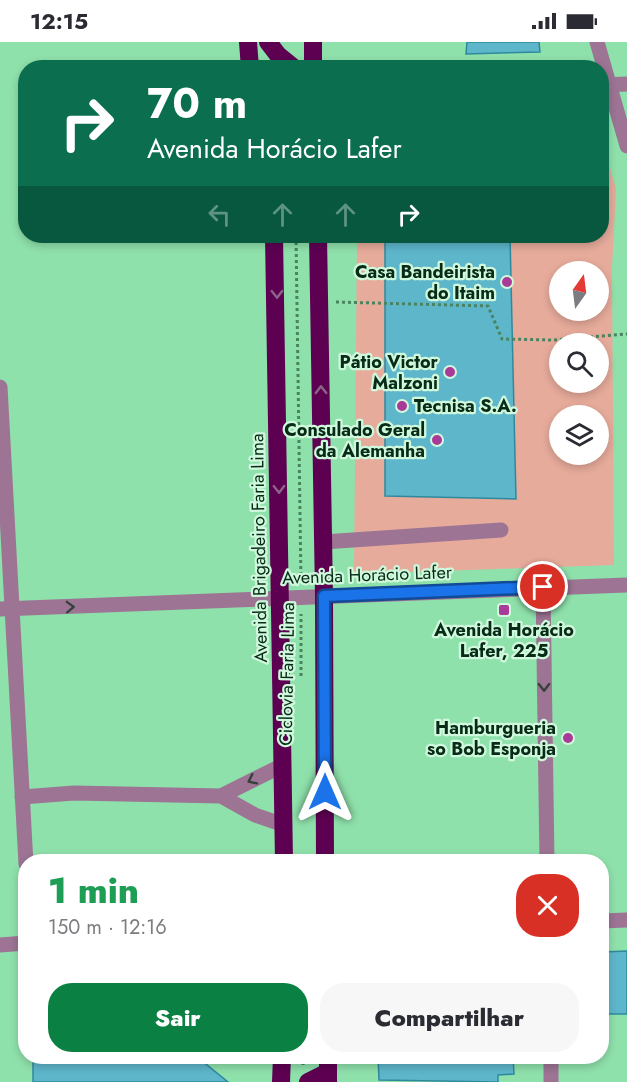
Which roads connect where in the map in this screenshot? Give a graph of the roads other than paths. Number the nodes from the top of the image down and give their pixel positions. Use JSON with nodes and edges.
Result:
{"nodes":[{"id":1,"x":248,"y":42,"type":"edge"},
{"id":2,"x":268,"y":42,"type":"edge"},
{"id":3,"x":313,"y":42,"type":"edge"},
{"id":4,"x":597,"y":42,"type":"edge"},
{"id":5,"x":249,"y":60,"type":"edge"},
{"id":6,"x":285,"y":60,"type":"edge"},
{"id":7,"x":314,"y":60,"type":"edge"},
{"id":8,"x":600,"y":60,"type":"edge"},
{"id":9,"x":627,"y":84,"type":"edge"},
{"id":10,"x":609,"y":85,"type":"edge"},
{"id":11,"x":609,"y":96,"type":"edge"},
{"id":12,"x":627,"y":146,"type":"edge"},
{"id":13,"x":274,"y":243,"type":"edge"},
{"id":14,"x":318,"y":243,"type":"edge"},
{"id":15,"x":0,"y":387,"type":"edge"},
{"id":16,"x":501,"y":530,"type":"dead end"},
{"id":17,"x":323,"y":542,"type":"junction"},
{"id":18,"x":627,"y":585,"type":"edge"},
{"id":19,"x":543,"y":587,"type":"junction"},
{"id":20,"x":324,"y":596,"type":"junction"},
{"id":21,"x":280,"y":598,"type":"junction"},
{"id":22,"x":6,"y":609,"type":"edge"},
{"id":23,"x":283,"y":765,"type":"junction"},
{"id":24,"x":221,"y":796,"type":"junction"},
{"id":25,"x":22,"y":797,"type":"junction"},
{"id":26,"x":284,"y":825,"type":"junction"},
{"id":27,"x":25,"y":854,"type":"edge"},
{"id":28,"x":284,"y":854,"type":"edge"},
{"id":29,"x":326,"y":854,"type":"edge"},
{"id":30,"x":547,"y":854,"type":"edge"},
{"id":31,"x":627,"y":920,"type":"edge"},
{"id":32,"x":609,"y":921,"type":"edge"},
{"id":33,"x":18,"y":944,"type":"edge"},
{"id":34,"x":0,"y":945,"type":"edge"},
{"id":35,"x":282,"y":1064,"type":"edge"},
{"id":36,"x":551,"y":1064,"type":"edge"},
{"id":37,"x":328,"y":1070,"type":"edge"},
{"id":38,"x":281,"y":1082,"type":"edge"},
{"id":39,"x":308,"y":1082,"type":"edge"},
{"id":40,"x":551,"y":1082,"type":"edge"}],
"edges":[{"from":1,"to":5,"type":"highway"},
{"from":2,"to":6,"type":"highway"},
{"from":3,"to":7,"type":"highway"},
{"from":4,"to":8,"type":"street"},
{"from":9,"to":10,"type":"street"},
{"from":11,"to":12,"type":"street"},
{"from":13,"to":21,"type":"highway","name":"Avenida Brigadeiro Faria Lima","one_way":true},
{"from":17,"to":14,"type":"highway","one_way":true},
{"from":15,"to":22,"type":"street"},
{"from":16,"to":17,"type":"street"},
{"from":17,"to":20,"type":"highway"},
{"from":18,"to":19,"type":"street","name":"Avenida Horácio Lafer"},
{"from":19,"to":20,"type":"street","name":"Avenida Horácio Lafer"},
{"from":19,"to":30,"type":"street","one_way":true},
{"from":20,"to":21,"type":"street","name":"Avenida Horácio Lafer"},
{"from":20,"to":29,"type":"highway"},
{"from":22,"to":21,"type":"street","name":"Avenida Horácio Lafer","one_way":true},
{"from":21,"to":23,"type":"highway","name":"Avenida Brigadeiro Faria Lima"},
{"from":22,"to":25,"type":"street"},
{"from":23,"to":24,"type":"street","one_way":true},
{"from":23,"to":26,"type":"highway","name":"Avenida Brigadeiro Faria Lima"},
{"from":24,"to":25,"type":"street"},
{"from":24,"to":26,"type":"street"},
{"from":25,"to":27,"type":"street"},
{"from":26,"to":28,"type":"highway","name":"Avenida Brigadeiro Faria Lima"},
{"from":31,"to":32,"type":"street"},
{"from":33,"to":34,"type":"street"},
{"from":35,"to":38,"type":"highway"},
{"from":36,"to":40,"type":"street"},
{"from":37,"to":39,"type":"highway"}]}
